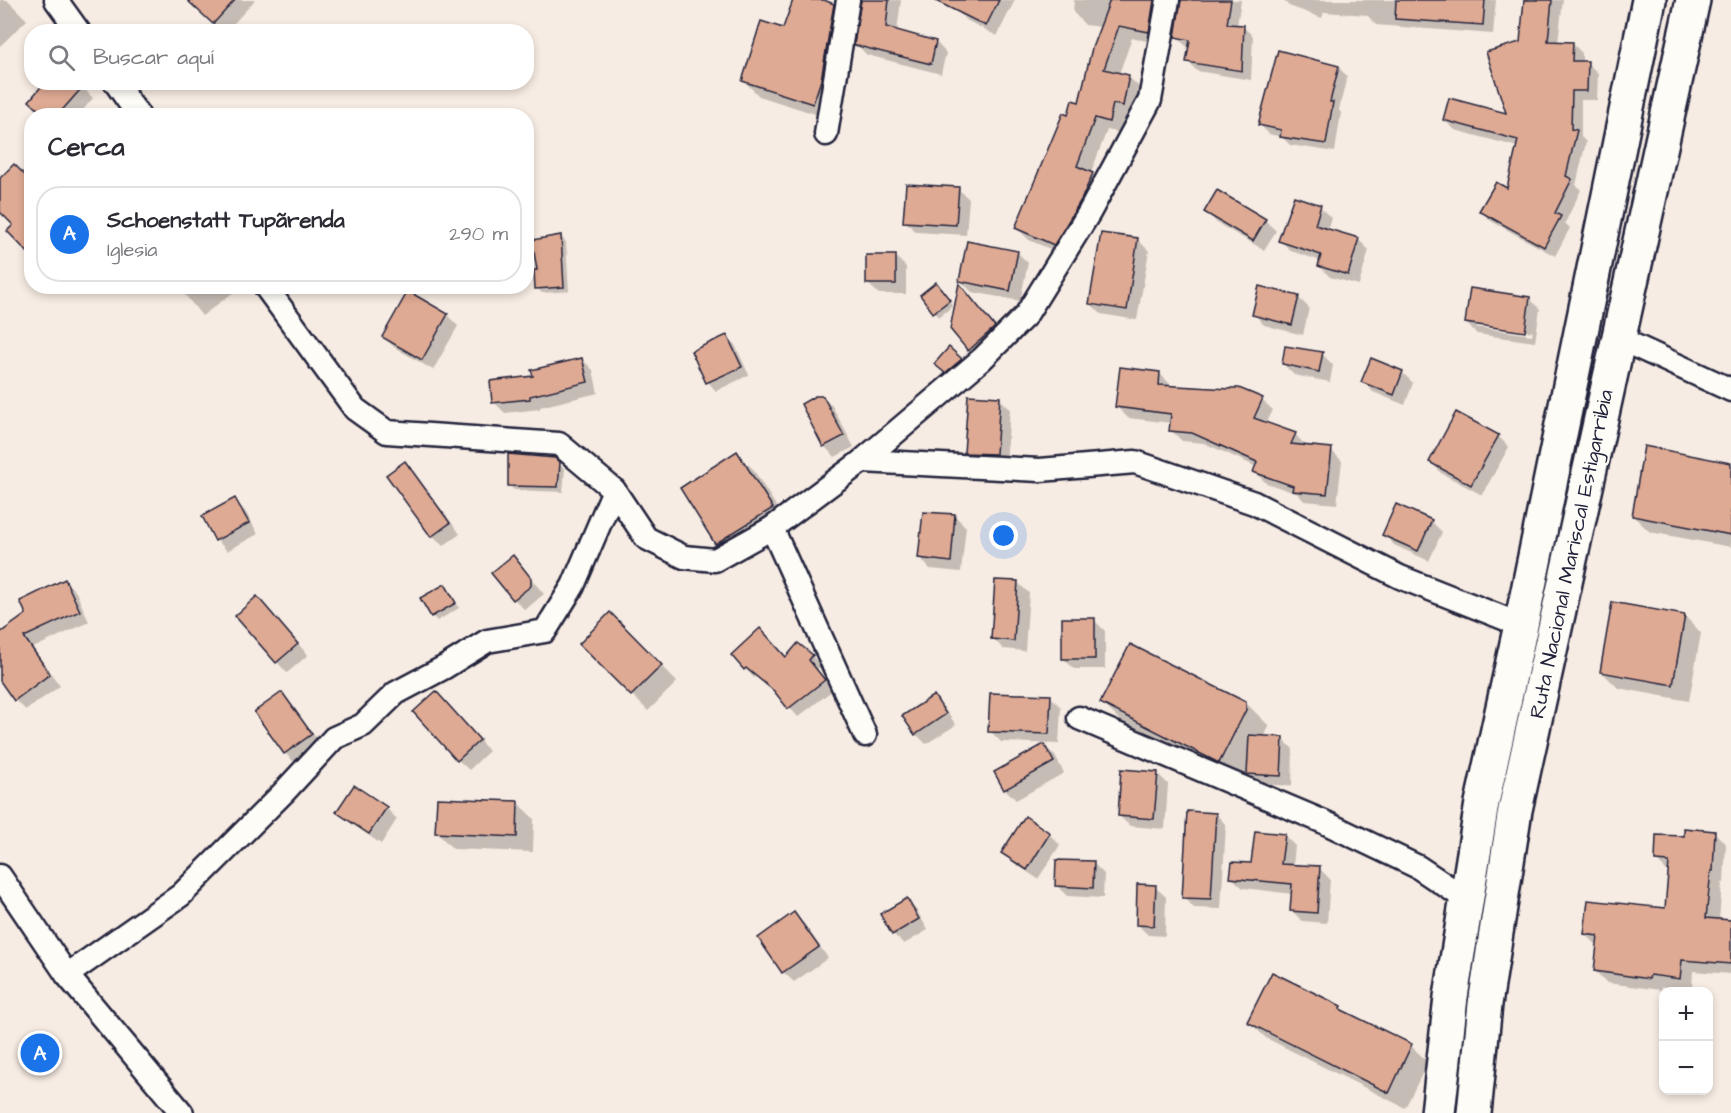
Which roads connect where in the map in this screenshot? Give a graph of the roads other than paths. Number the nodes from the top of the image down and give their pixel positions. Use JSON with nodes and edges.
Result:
{"nodes":[{"id":1,"x":56,"y":0,"type":"edge"},
{"id":2,"x":848,"y":0,"type":"edge"},
{"id":3,"x":1168,"y":0,"type":"edge"},
{"id":4,"x":1649,"y":0,"type":"edge"},
{"id":5,"x":1693,"y":0,"type":"edge"},
{"id":6,"x":73,"y":24,"type":"edge"},
{"id":7,"x":121,"y":90,"type":"edge"},
{"id":8,"x":133,"y":108,"type":"edge"},
{"id":9,"x":826,"y":134,"type":"dead end"},
{"id":10,"x":271,"y":294,"type":"edge"},
{"id":11,"x":1618,"y":338,"type":"junction"},
{"id":12,"x":1731,"y":390,"type":"edge"},
{"id":13,"x":862,"y":461,"type":"junction"},
{"id":14,"x":614,"y":490,"type":"junction"},
{"id":15,"x":772,"y":528,"type":"junction"},
{"id":16,"x":1521,"y":625,"type":"junction"},
{"id":17,"x":1079,"y":718,"type":"dead end"},
{"id":18,"x":865,"y":735,"type":"dead end"},
{"id":19,"x":0,"y":876,"type":"edge"},
{"id":20,"x":1466,"y":899,"type":"junction"},
{"id":21,"x":67,"y":975,"type":"junction"},
{"id":22,"x":182,"y":1113,"type":"edge"},
{"id":23,"x":1438,"y":1113,"type":"edge"},
{"id":24,"x":1474,"y":1113,"type":"edge"}],
"edges":[{"from":1,"to":6,"type":"street"},
{"from":2,"to":9,"type":"street"},
{"from":3,"to":13,"type":"street"},
{"from":4,"to":16,"type":"highway","name":"Ruta Nacional Mariscal Estigarribia"},
{"from":5,"to":11,"type":"highway","name":"Ruta Nacional Mariscal Estigarribia"},
{"from":7,"to":8,"type":"street"},
{"from":10,"to":14,"type":"street"},
{"from":11,"to":12,"type":"street"},
{"from":11,"to":24,"type":"highway","name":"Ruta Nacional Mariscal Estigarribia"},
{"from":13,"to":15,"type":"street"},
{"from":13,"to":16,"type":"street"},
{"from":14,"to":15,"type":"street"},
{"from":14,"to":21,"type":"street"},
{"from":15,"to":18,"type":"street"},
{"from":16,"to":20,"type":"highway","name":"Ruta Nacional Mariscal Estigarribia"},
{"from":17,"to":20,"type":"street"},
{"from":19,"to":21,"type":"street"},
{"from":20,"to":23,"type":"highway","name":"Ruta Nacional Mariscal Estigarribia"},
{"from":21,"to":22,"type":"street"}]}
